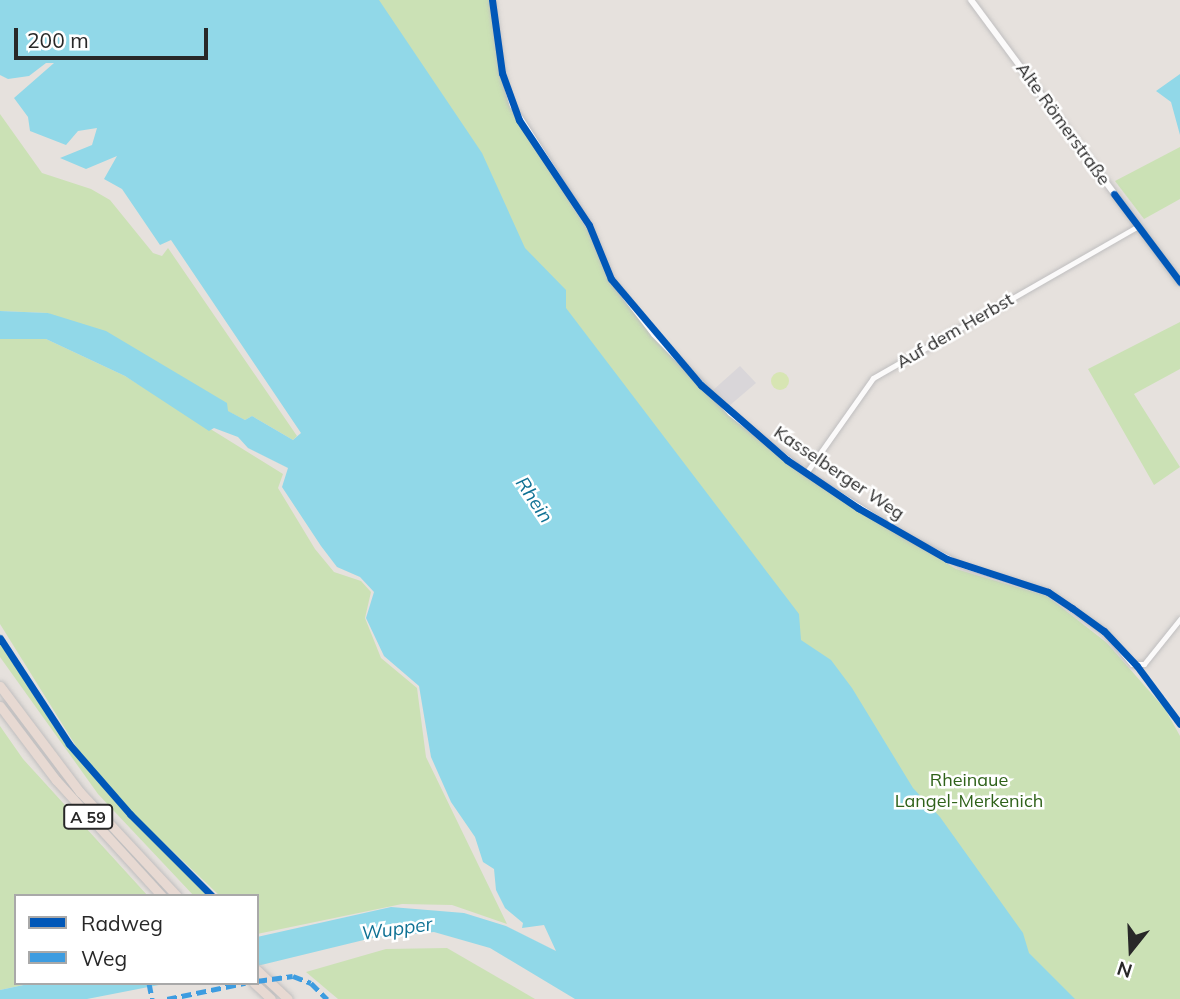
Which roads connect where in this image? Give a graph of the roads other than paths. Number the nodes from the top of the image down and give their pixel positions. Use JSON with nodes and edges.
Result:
{"nodes":[{"id":1,"x":492,"y":0,"type":"edge"},
{"id":2,"x":971,"y":0,"type":"edge"},
{"id":3,"x":1138,"y":226,"type":"junction"},
{"id":4,"x":1180,"y":282,"type":"edge"},
{"id":5,"x":806,"y":473,"type":"junction"},
{"id":6,"x":1180,"y":619,"type":"edge"},
{"id":7,"x":0,"y":686,"type":"edge"},
{"id":8,"x":0,"y":706,"type":"edge"},
{"id":9,"x":160,"y":894,"type":"edge"},
{"id":10,"x":175,"y":894,"type":"edge"},
{"id":11,"x":259,"y":973,"type":"edge"},
{"id":12,"x":256,"y":985,"type":"edge"},
{"id":13,"x":271,"y":999,"type":"edge"},
{"id":14,"x":288,"y":999,"type":"edge"}],
"edges":[{"from":1,"to":5,"type":"street","name":"Kasselberger Weg"},
{"from":2,"to":3,"type":"street","name":"Alte Römerstraße"},
{"from":3,"to":4,"type":"street","name":"Alte Römerstraße"},
{"from":3,"to":5,"type":"street","name":"Auf dem Herbst"},
{"from":5,"to":6,"type":"street","name":"Kasselberger Weg"},
{"from":7,"to":10,"type":"highway","number":"A 59"},
{"from":8,"to":9,"type":"highway","number":"A 59"},
{"from":11,"to":14,"type":"highway"},
{"from":12,"to":13,"type":"highway"}]}
